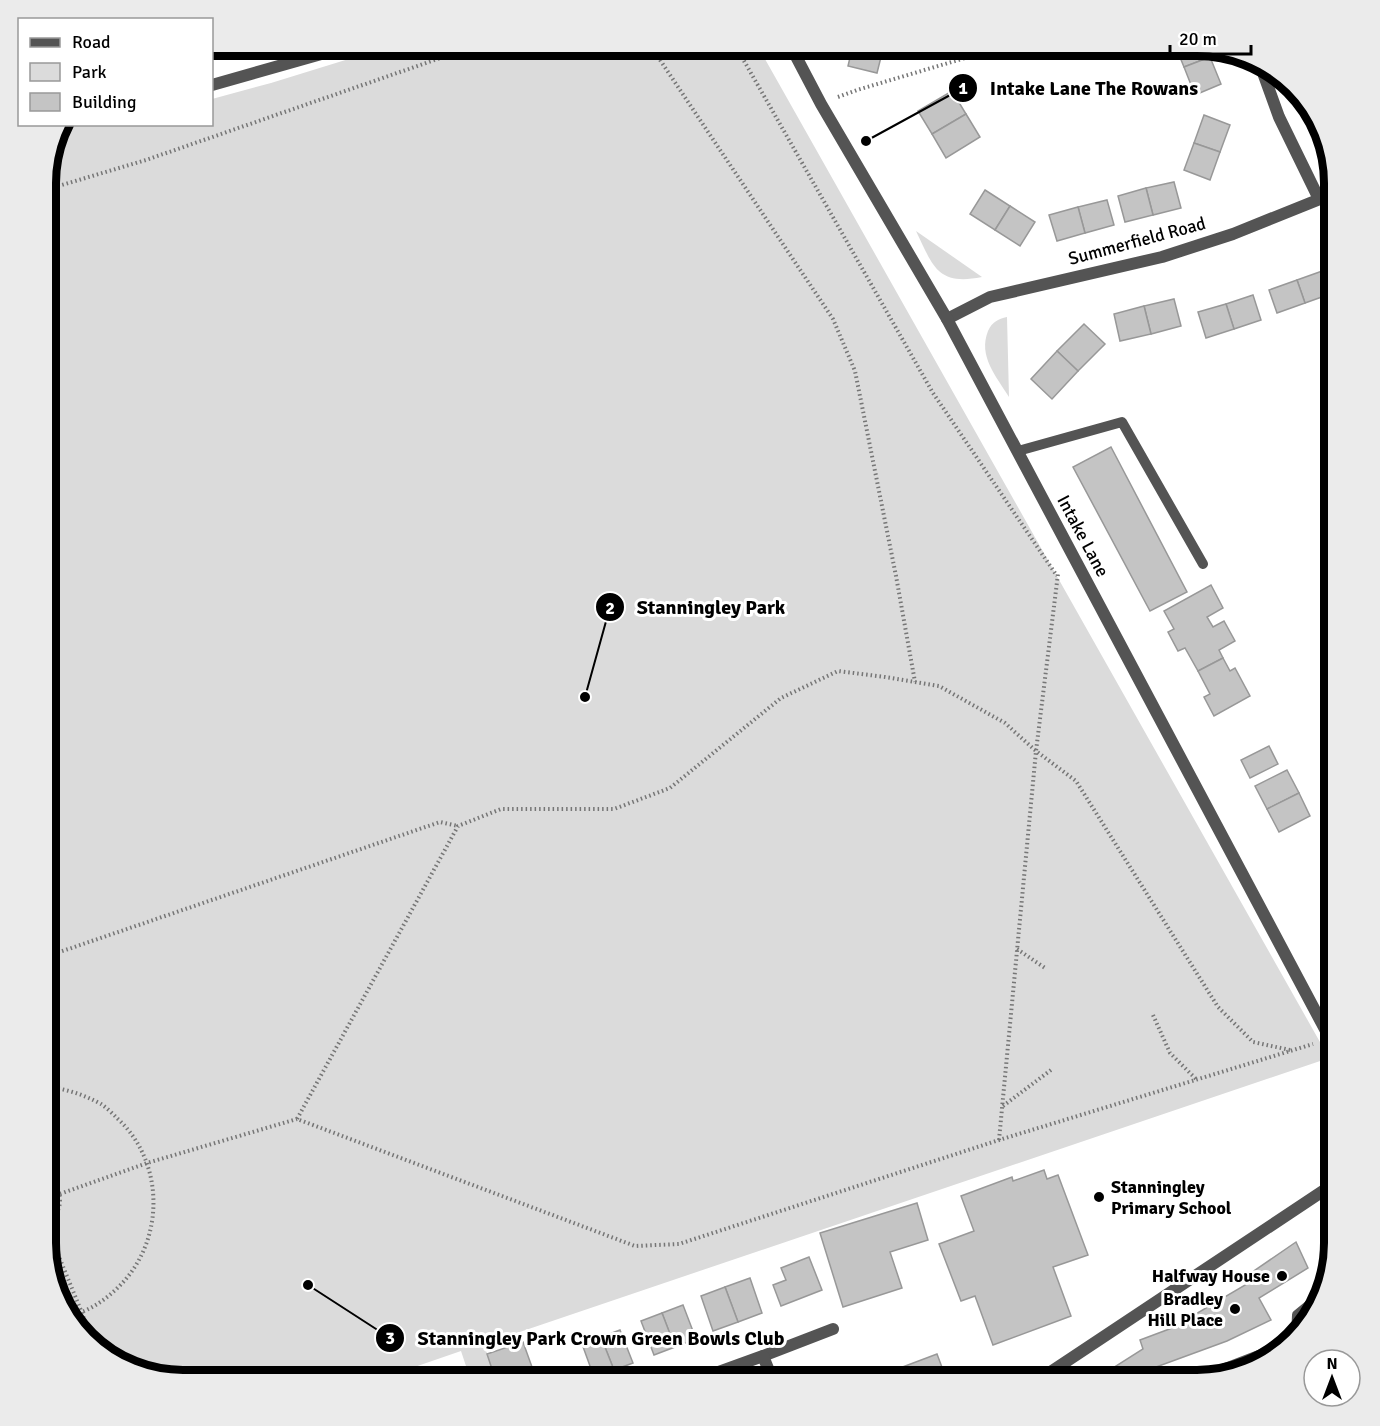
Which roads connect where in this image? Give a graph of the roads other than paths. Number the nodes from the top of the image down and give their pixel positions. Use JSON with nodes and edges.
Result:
{"nodes":[{"id":1,"x":314,"y":56,"type":"edge"},
{"id":2,"x":796,"y":56,"type":"edge"},
{"id":3,"x":1264,"y":75,"type":"edge"},
{"id":4,"x":213,"y":85,"type":"edge"},
{"id":5,"x":1324,"y":197,"type":"edge"},
{"id":6,"x":1319,"y":199,"type":"junction"},
{"id":7,"x":947,"y":319,"type":"junction"},
{"id":8,"x":1018,"y":451,"type":"junction"},
{"id":9,"x":1203,"y":564,"type":"dead end"},
{"id":10,"x":1324,"y":1027,"type":"edge"},
{"id":11,"x":1324,"y":1190,"type":"edge"},
{"id":12,"x":1307,"y":1307,"type":"edge"},
{"id":13,"x":1297,"y":1323,"type":"edge"},
{"id":14,"x":833,"y":1329,"type":"dead end"},
{"id":15,"x":763,"y":1356,"type":"junction"},
{"id":16,"x":724,"y":1370,"type":"edge"},
{"id":17,"x":769,"y":1370,"type":"edge"},
{"id":18,"x":1060,"y":1370,"type":"edge"}],
"edges":[{"from":1,"to":4,"type":"street"},
{"from":2,"to":7,"type":"street","name":"Intake Lane"},
{"from":3,"to":6,"type":"street"},
{"from":5,"to":6,"type":"street","name":"Summerfield Road"},
{"from":6,"to":7,"type":"street","name":"Summerfield Road"},
{"from":7,"to":8,"type":"street","name":"Intake Lane"},
{"from":8,"to":9,"type":"lane"},
{"from":8,"to":10,"type":"street","name":"Intake Lane"},
{"from":11,"to":18,"type":"street"},
{"from":12,"to":13,"type":"lane"},
{"from":14,"to":15,"type":"street"},
{"from":15,"to":16,"type":"street"},
{"from":15,"to":17,"type":"street"}]}
